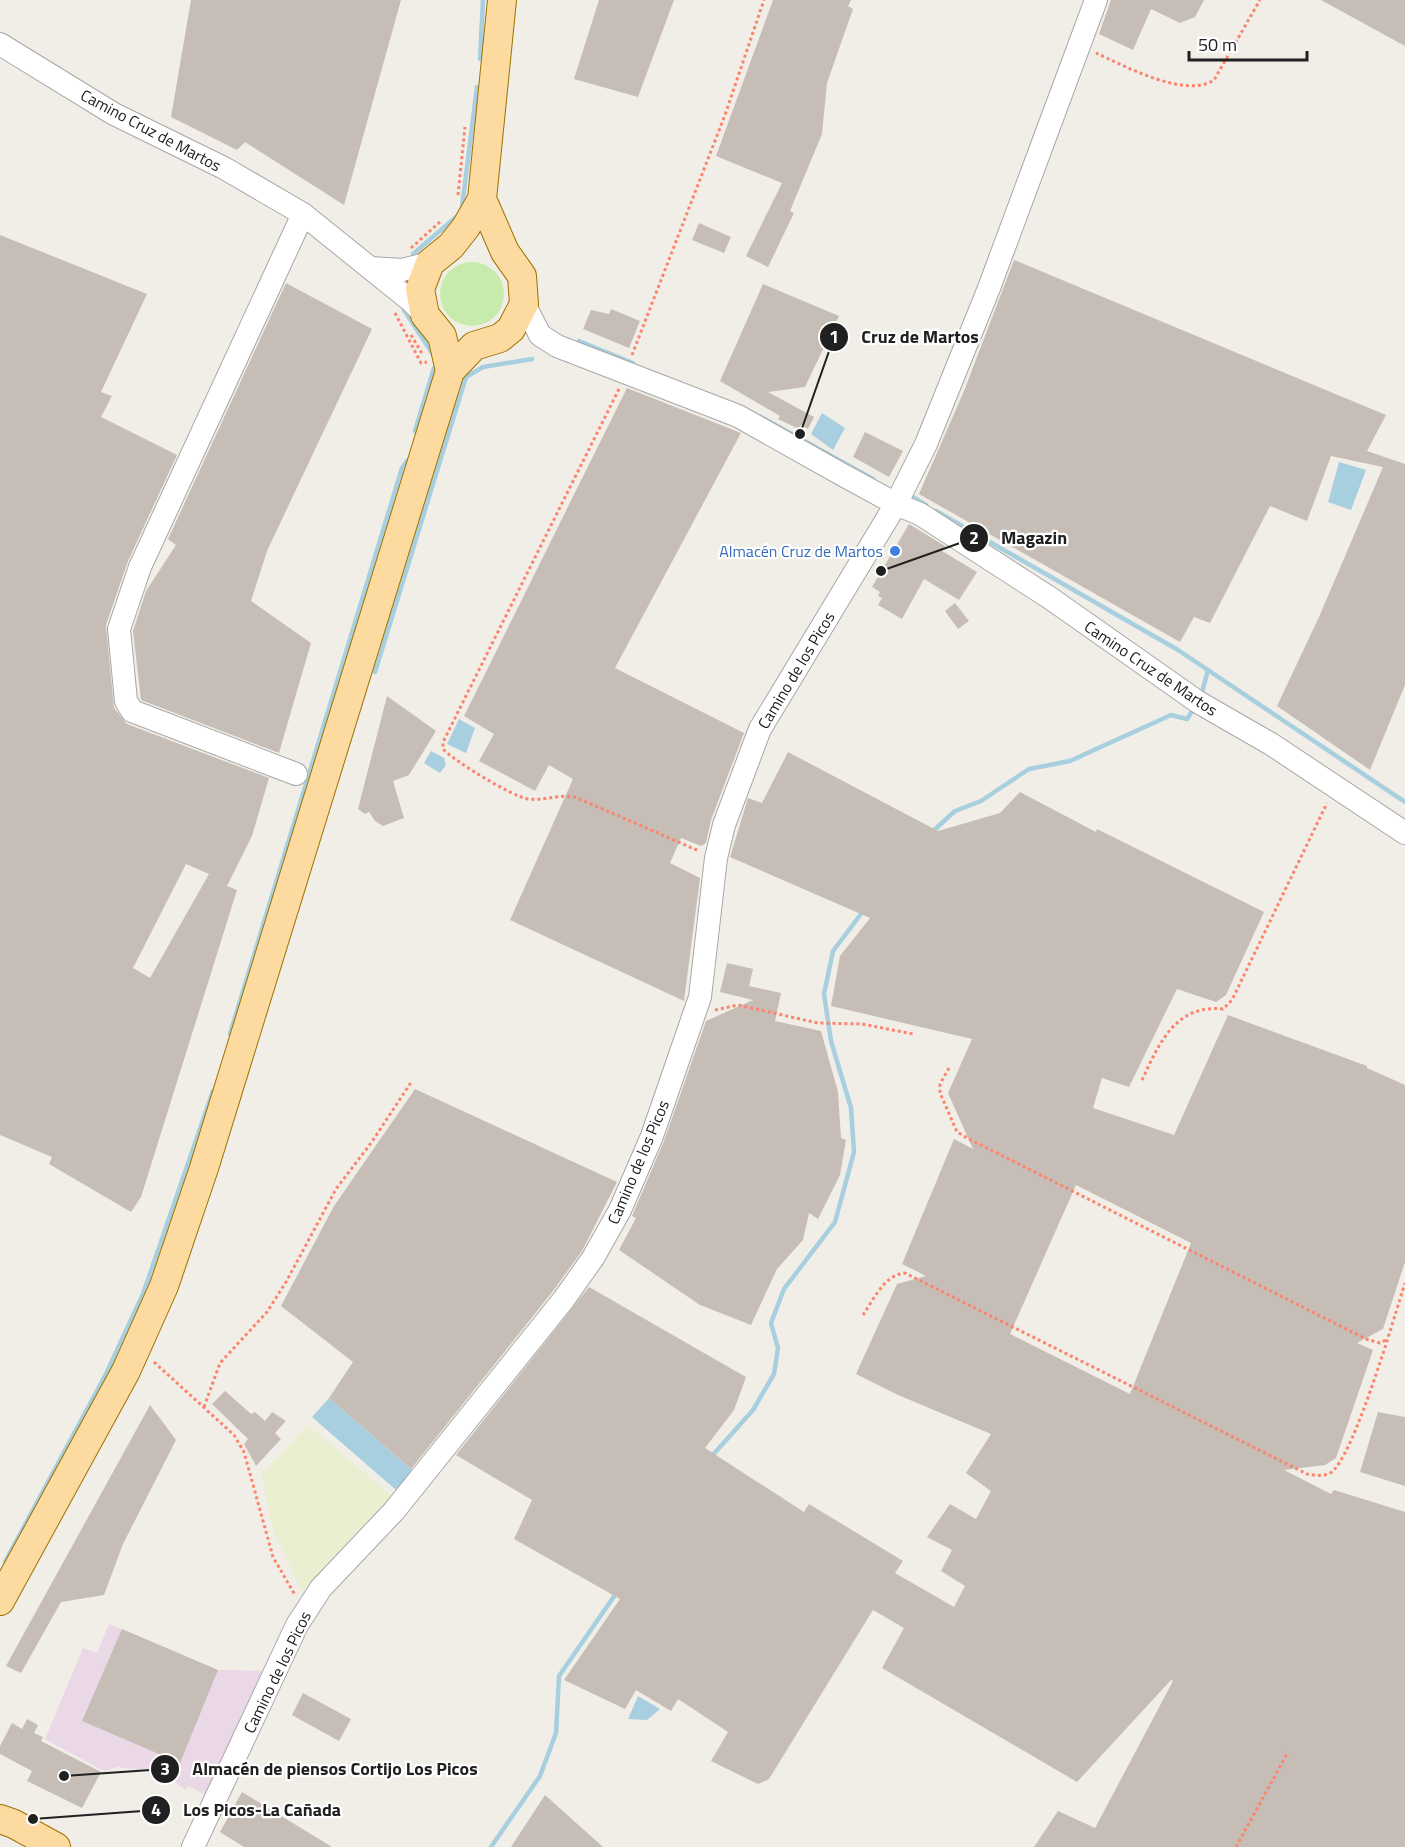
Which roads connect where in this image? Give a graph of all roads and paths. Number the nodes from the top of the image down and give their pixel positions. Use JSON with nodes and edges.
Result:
{"nodes":[{"id":1,"x":502,"y":0,"type":"edge"},
{"id":2,"x":764,"y":0,"type":"edge"},
{"id":3,"x":1096,"y":0,"type":"edge"},
{"id":4,"x":1260,"y":0,"type":"edge"},
{"id":5,"x":0,"y":44,"type":"edge"},
{"id":6,"x":1077,"y":46,"type":"junction"},
{"id":7,"x":467,"y":116,"type":"dead end"},
{"id":8,"x":469,"y":201,"type":"junction"},
{"id":9,"x":303,"y":214,"type":"junction"},
{"id":10,"x":446,"y":218,"type":"dead end"},
{"id":11,"x":505,"y":252,"type":"junction"},
{"id":12,"x":440,"y":254,"type":"junction"},
{"id":13,"x":400,"y":280,"type":"junction"},
{"id":14,"x":524,"y":304,"type":"junction"},
{"id":15,"x":434,"y":326,"type":"junction"},
{"id":16,"x":487,"y":342,"type":"junction"},
{"id":17,"x":557,"y":346,"type":"junction"},
{"id":18,"x":630,"y":362,"type":"junction"},
{"id":19,"x":439,"y":368,"type":"junction"},
{"id":20,"x":900,"y":496,"type":"junction"},
{"id":21,"x":296,"y":774,"type":"dead end"},
{"id":22,"x":1335,"y":787,"type":"junction"},
{"id":23,"x":1405,"y":833,"type":"edge"},
{"id":24,"x":716,"y":858,"type":"junction"},
{"id":25,"x":693,"y":1017,"type":"junction"},
{"id":26,"x":913,"y":1034,"type":"dead end"},
{"id":27,"x":950,"y":1068,"type":"dead end"},
{"id":28,"x":1142,"y":1080,"type":"dead end"},
{"id":29,"x":412,"y":1081,"type":"dead end"},
{"id":30,"x":1405,"y":1283,"type":"edge"},
{"id":31,"x":863,"y":1315,"type":"dead end"},
{"id":32,"x":1387,"y":1339,"type":"junction"},
{"id":33,"x":136,"y":1347,"type":"junction"},
{"id":34,"x":204,"y":1407,"type":"junction"},
{"id":35,"x":0,"y":1601,"type":"edge"},
{"id":36,"x":304,"y":1613,"type":"junction"},
{"id":37,"x":1288,"y":1752,"type":"dead end"},
{"id":38,"x":0,"y":1819,"type":"edge"},
{"id":39,"x":56,"y":1847,"type":"edge"},
{"id":40,"x":194,"y":1847,"type":"edge"},
{"id":41,"x":1236,"y":1847,"type":"edge"}],
"edges":[{"from":1,"to":8,"type":"main road"},
{"from":2,"to":18,"type":"path"},
{"from":3,"to":6,"type":"street","name":"Camino de los Picos"},
{"from":4,"to":6,"type":"path"},
{"from":5,"to":9,"type":"street","name":"Camino Cruz de Martos"},
{"from":6,"to":20,"type":"street","name":"Camino de los Picos"},
{"from":7,"to":8,"type":"path"},
{"from":8,"to":11,"type":"main road"},
{"from":8,"to":12,"type":"main road"},
{"from":9,"to":13,"type":"street","name":"Camino Cruz de Martos"},
{"from":9,"to":21,"type":"street"},
{"from":10,"to":13,"type":"path"},
{"from":11,"to":12,"type":"main road"},
{"from":11,"to":14,"type":"main road"},
{"from":12,"to":13,"type":"street"},
{"from":12,"to":15,"type":"main road"},
{"from":13,"to":15,"type":"street","name":"Camino Cruz de Martos"},
{"from":13,"to":19,"type":"path"},
{"from":14,"to":16,"type":"main road"},
{"from":14,"to":17,"type":"street"},
{"from":15,"to":16,"type":"street"},
{"from":15,"to":19,"type":"main road"},
{"from":16,"to":17,"type":"street"},
{"from":16,"to":19,"type":"main road"},
{"from":17,"to":18,"type":"street","name":"Camino Cruz de Martos"},
{"from":18,"to":20,"type":"street","name":"Camino Cruz de Martos"},
{"from":18,"to":24,"type":"path"},
{"from":19,"to":33,"type":"main road"},
{"from":20,"to":22,"type":"street","name":"Camino Cruz de Martos"},
{"from":20,"to":24,"type":"street","name":"Camino de los Picos"},
{"from":22,"to":23,"type":"street","name":"Camino Cruz de Martos"},
{"from":22,"to":28,"type":"path"},
{"from":24,"to":25,"type":"street","name":"Camino de los Picos"},
{"from":25,"to":26,"type":"path"},
{"from":25,"to":36,"type":"street","name":"Camino de los Picos"},
{"from":27,"to":32,"type":"path"},
{"from":29,"to":34,"type":"path"},
{"from":30,"to":32,"type":"path"},
{"from":31,"to":32,"type":"path"},
{"from":33,"to":34,"type":"path"},
{"from":33,"to":35,"type":"main road"},
{"from":34,"to":36,"type":"path"},
{"from":36,"to":40,"type":"street","name":"Camino de los Picos"},
{"from":37,"to":41,"type":"path"},
{"from":38,"to":39,"type":"main road"}]}
